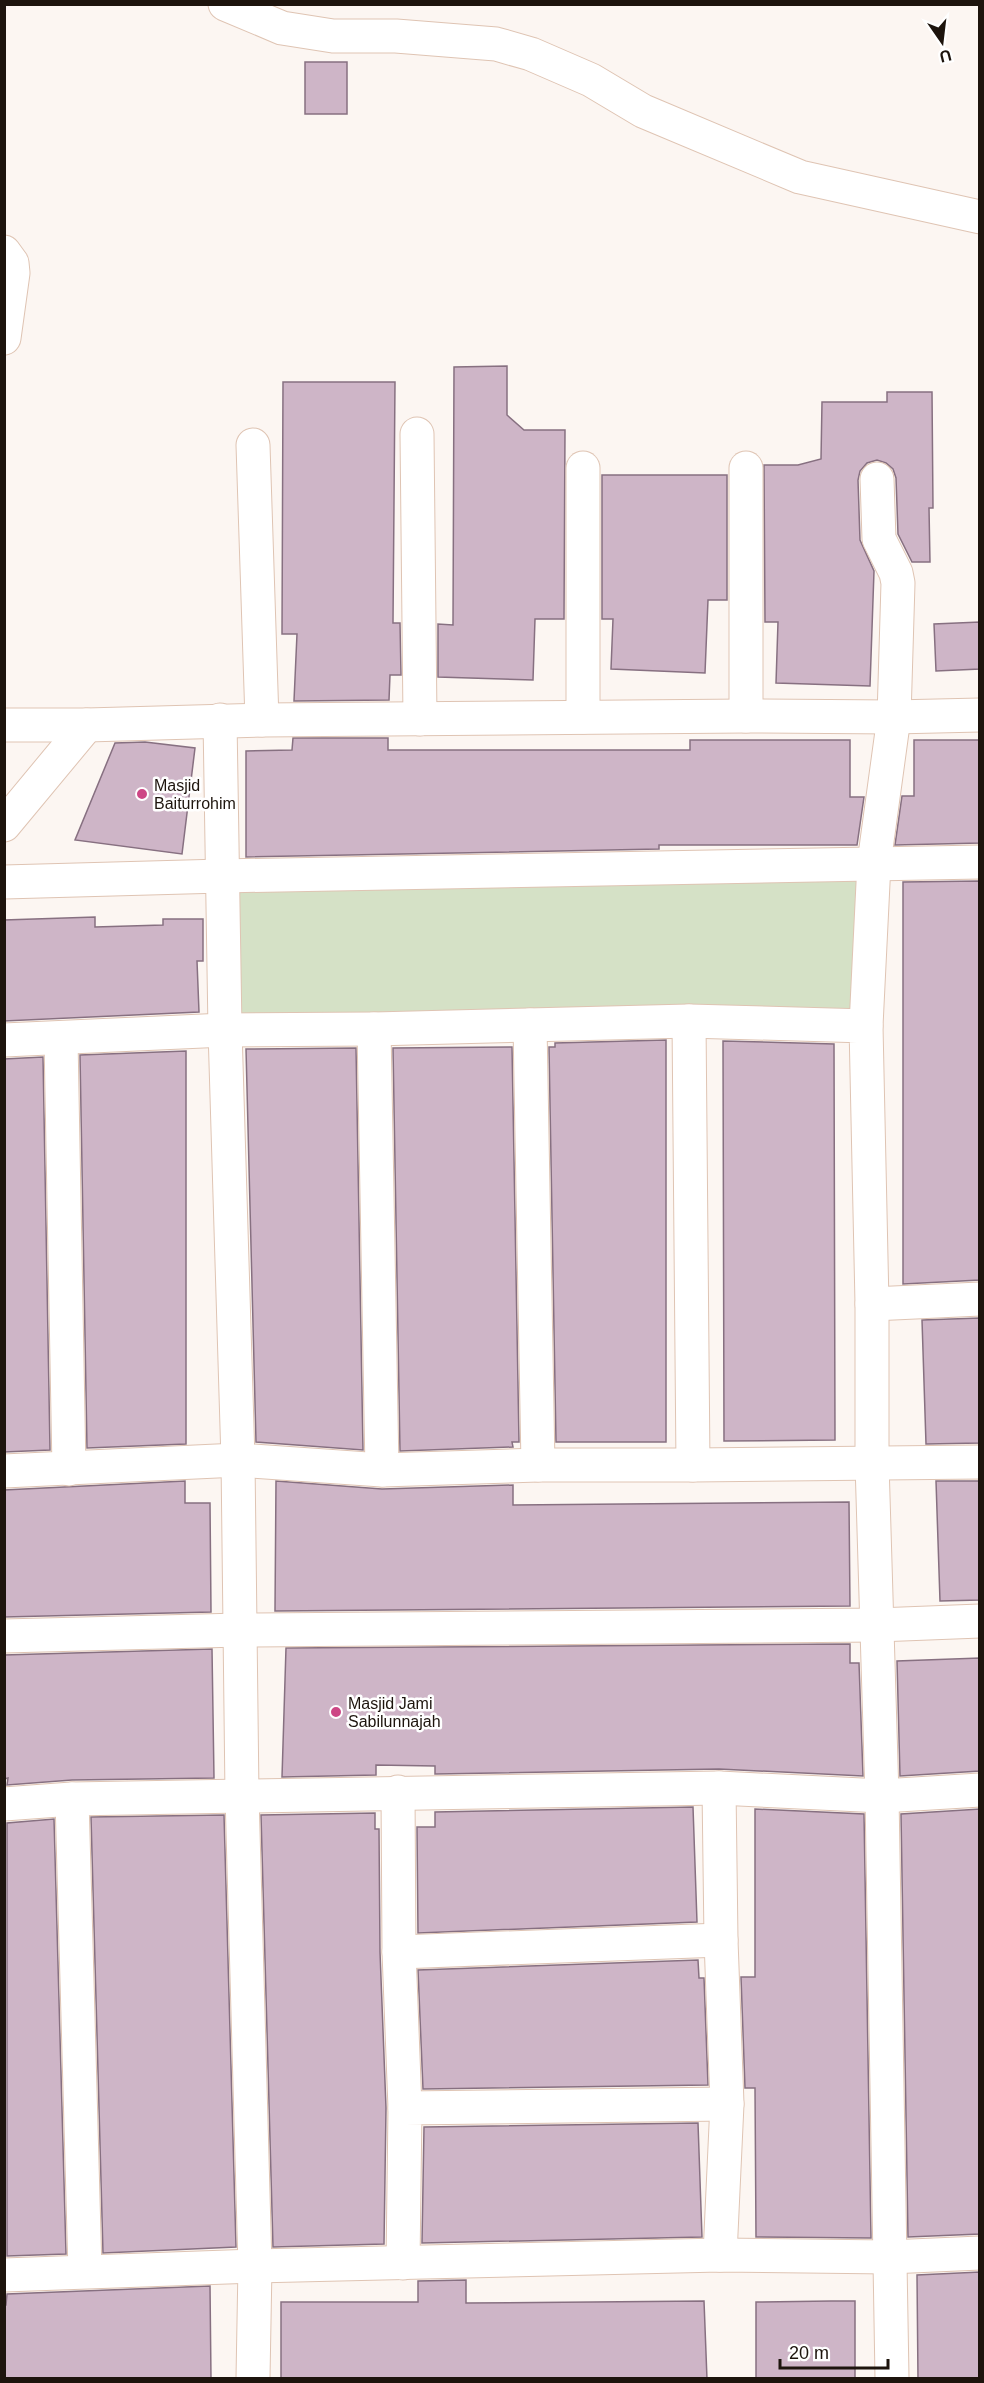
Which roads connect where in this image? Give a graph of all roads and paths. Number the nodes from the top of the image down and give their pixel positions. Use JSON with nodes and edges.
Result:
{"nodes":[{"id":1,"x":225,"y":4,"type":"edge"},
{"id":2,"x":980,"y":217,"type":"edge"},
{"id":3,"x":4,"y":252,"type":"edge"},
{"id":4,"x":4,"y":338,"type":"edge"},
{"id":5,"x":417,"y":434,"type":"dead end"},
{"id":6,"x":253,"y":445,"type":"dead end"},
{"id":7,"x":583,"y":468,"type":"dead end"},
{"id":8,"x":746,"y":468,"type":"dead end"},
{"id":9,"x":877,"y":479,"type":"dead end"},
{"id":10,"x":980,"y":715,"type":"edge"},
{"id":11,"x":746,"y":716,"type":"junction"},
{"id":12,"x":583,"y":717,"type":"junction"},
{"id":13,"x":894,"y":717,"type":"junction"},
{"id":14,"x":420,"y":718,"type":"junction"},
{"id":15,"x":220,"y":720,"type":"junction"},
{"id":16,"x":262,"y":720,"type":"junction"},
{"id":17,"x":11,"y":725,"type":"edge"},
{"id":18,"x":82,"y":725,"type":"junction"},
{"id":19,"x":4,"y":825,"type":"edge"},
{"id":20,"x":980,"y":862,"type":"edge"},
{"id":21,"x":874,"y":863,"type":"junction"},
{"id":22,"x":222,"y":876,"type":"junction"},
{"id":23,"x":4,"y":882,"type":"edge"},
{"id":24,"x":689,"y":1021,"type":"junction"},
{"id":25,"x":530,"y":1025,"type":"junction"},
{"id":26,"x":866,"y":1026,"type":"junction"},
{"id":27,"x":225,"y":1029,"type":"junction"},
{"id":28,"x":374,"y":1029,"type":"junction"},
{"id":29,"x":61,"y":1039,"type":"junction"},
{"id":30,"x":4,"y":1040,"type":"edge"},
{"id":31,"x":980,"y":1299,"type":"edge"},
{"id":32,"x":872,"y":1304,"type":"junction"},
{"id":33,"x":238,"y":1460,"type":"junction"},
{"id":34,"x":980,"y":1461,"type":"edge"},
{"id":35,"x":872,"y":1463,"type":"junction"},
{"id":36,"x":538,"y":1465,"type":"junction"},
{"id":37,"x":693,"y":1465,"type":"junction"},
{"id":38,"x":69,"y":1469,"type":"junction"},
{"id":39,"x":382,"y":1470,"type":"junction"},
{"id":40,"x":4,"y":1472,"type":"edge"},
{"id":41,"x":980,"y":1621,"type":"edge"},
{"id":42,"x":877,"y":1625,"type":"junction"},
{"id":43,"x":240,"y":1630,"type":"junction"},
{"id":44,"x":4,"y":1636,"type":"edge"},
{"id":45,"x":719,"y":1788,"type":"junction"},
{"id":46,"x":980,"y":1790,"type":"edge"},
{"id":47,"x":398,"y":1792,"type":"junction"},
{"id":48,"x":242,"y":1795,"type":"junction"},
{"id":49,"x":882,"y":1796,"type":"junction"},
{"id":50,"x":72,"y":1799,"type":"junction"},
{"id":51,"x":4,"y":1804,"type":"edge"},
{"id":52,"x":721,"y":1940,"type":"junction"},
{"id":53,"x":399,"y":1952,"type":"junction"},
{"id":54,"x":728,"y":2104,"type":"junction"},
{"id":55,"x":405,"y":2108,"type":"junction"},
{"id":56,"x":980,"y":2253,"type":"edge"},
{"id":57,"x":720,"y":2255,"type":"junction"},
{"id":58,"x":889,"y":2257,"type":"junction"},
{"id":59,"x":403,"y":2263,"type":"junction"},
{"id":60,"x":255,"y":2266,"type":"junction"},
{"id":61,"x":85,"y":2271,"type":"junction"},
{"id":62,"x":4,"y":2275,"type":"edge"},
{"id":63,"x":253,"y":2379,"type":"edge"},
{"id":64,"x":892,"y":2379,"type":"edge"}],
"edges":[{"from":1,"to":2,"type":"street"},
{"from":3,"to":4,"type":"street"},
{"from":5,"to":14,"type":"street"},
{"from":6,"to":16,"type":"street"},
{"from":7,"to":12,"type":"street"},
{"from":8,"to":11,"type":"street"},
{"from":9,"to":13,"type":"street"},
{"from":10,"to":13,"type":"street"},
{"from":11,"to":12,"type":"street"},
{"from":11,"to":13,"type":"street"},
{"from":12,"to":14,"type":"street"},
{"from":13,"to":21,"type":"street"},
{"from":14,"to":16,"type":"street"},
{"from":15,"to":16,"type":"street"},
{"from":15,"to":18,"type":"street"},
{"from":15,"to":22,"type":"street"},
{"from":17,"to":18,"type":"street"},
{"from":18,"to":19,"type":"street"},
{"from":20,"to":21,"type":"street"},
{"from":21,"to":22,"type":"street"},
{"from":21,"to":26,"type":"street"},
{"from":22,"to":23,"type":"street"},
{"from":22,"to":27,"type":"street"},
{"from":24,"to":25,"type":"street"},
{"from":24,"to":26,"type":"street"},
{"from":24,"to":37,"type":"street"},
{"from":25,"to":28,"type":"street"},
{"from":25,"to":36,"type":"street"},
{"from":26,"to":32,"type":"street"},
{"from":27,"to":28,"type":"street"},
{"from":27,"to":29,"type":"street"},
{"from":27,"to":33,"type":"street"},
{"from":28,"to":39,"type":"street"},
{"from":29,"to":30,"type":"street"},
{"from":29,"to":38,"type":"street"},
{"from":31,"to":32,"type":"street"},
{"from":32,"to":35,"type":"street"},
{"from":33,"to":38,"type":"street"},
{"from":33,"to":39,"type":"street"},
{"from":33,"to":43,"type":"street"},
{"from":34,"to":35,"type":"street"},
{"from":35,"to":37,"type":"street"},
{"from":35,"to":42,"type":"street"},
{"from":36,"to":37,"type":"street"},
{"from":36,"to":39,"type":"street"},
{"from":38,"to":40,"type":"street"},
{"from":41,"to":42,"type":"street"},
{"from":42,"to":43,"type":"street"},
{"from":42,"to":49,"type":"street"},
{"from":43,"to":44,"type":"street"},
{"from":43,"to":48,"type":"street"},
{"from":45,"to":47,"type":"street"},
{"from":45,"to":49,"type":"street"},
{"from":45,"to":52,"type":"street"},
{"from":46,"to":49,"type":"street"},
{"from":47,"to":48,"type":"street"},
{"from":47,"to":53,"type":"street"},
{"from":48,"to":50,"type":"street"},
{"from":48,"to":60,"type":"street"},
{"from":49,"to":58,"type":"street"},
{"from":50,"to":51,"type":"street"},
{"from":50,"to":61,"type":"street"},
{"from":52,"to":53,"type":"street"},
{"from":52,"to":54,"type":"street"},
{"from":53,"to":55,"type":"street"},
{"from":54,"to":55,"type":"street"},
{"from":54,"to":57,"type":"street"},
{"from":55,"to":59,"type":"street"},
{"from":56,"to":58,"type":"street"},
{"from":57,"to":58,"type":"street"},
{"from":57,"to":59,"type":"street"},
{"from":58,"to":64,"type":"street"},
{"from":59,"to":60,"type":"street"},
{"from":60,"to":61,"type":"street"},
{"from":60,"to":63,"type":"street"},
{"from":61,"to":62,"type":"street"}]}
